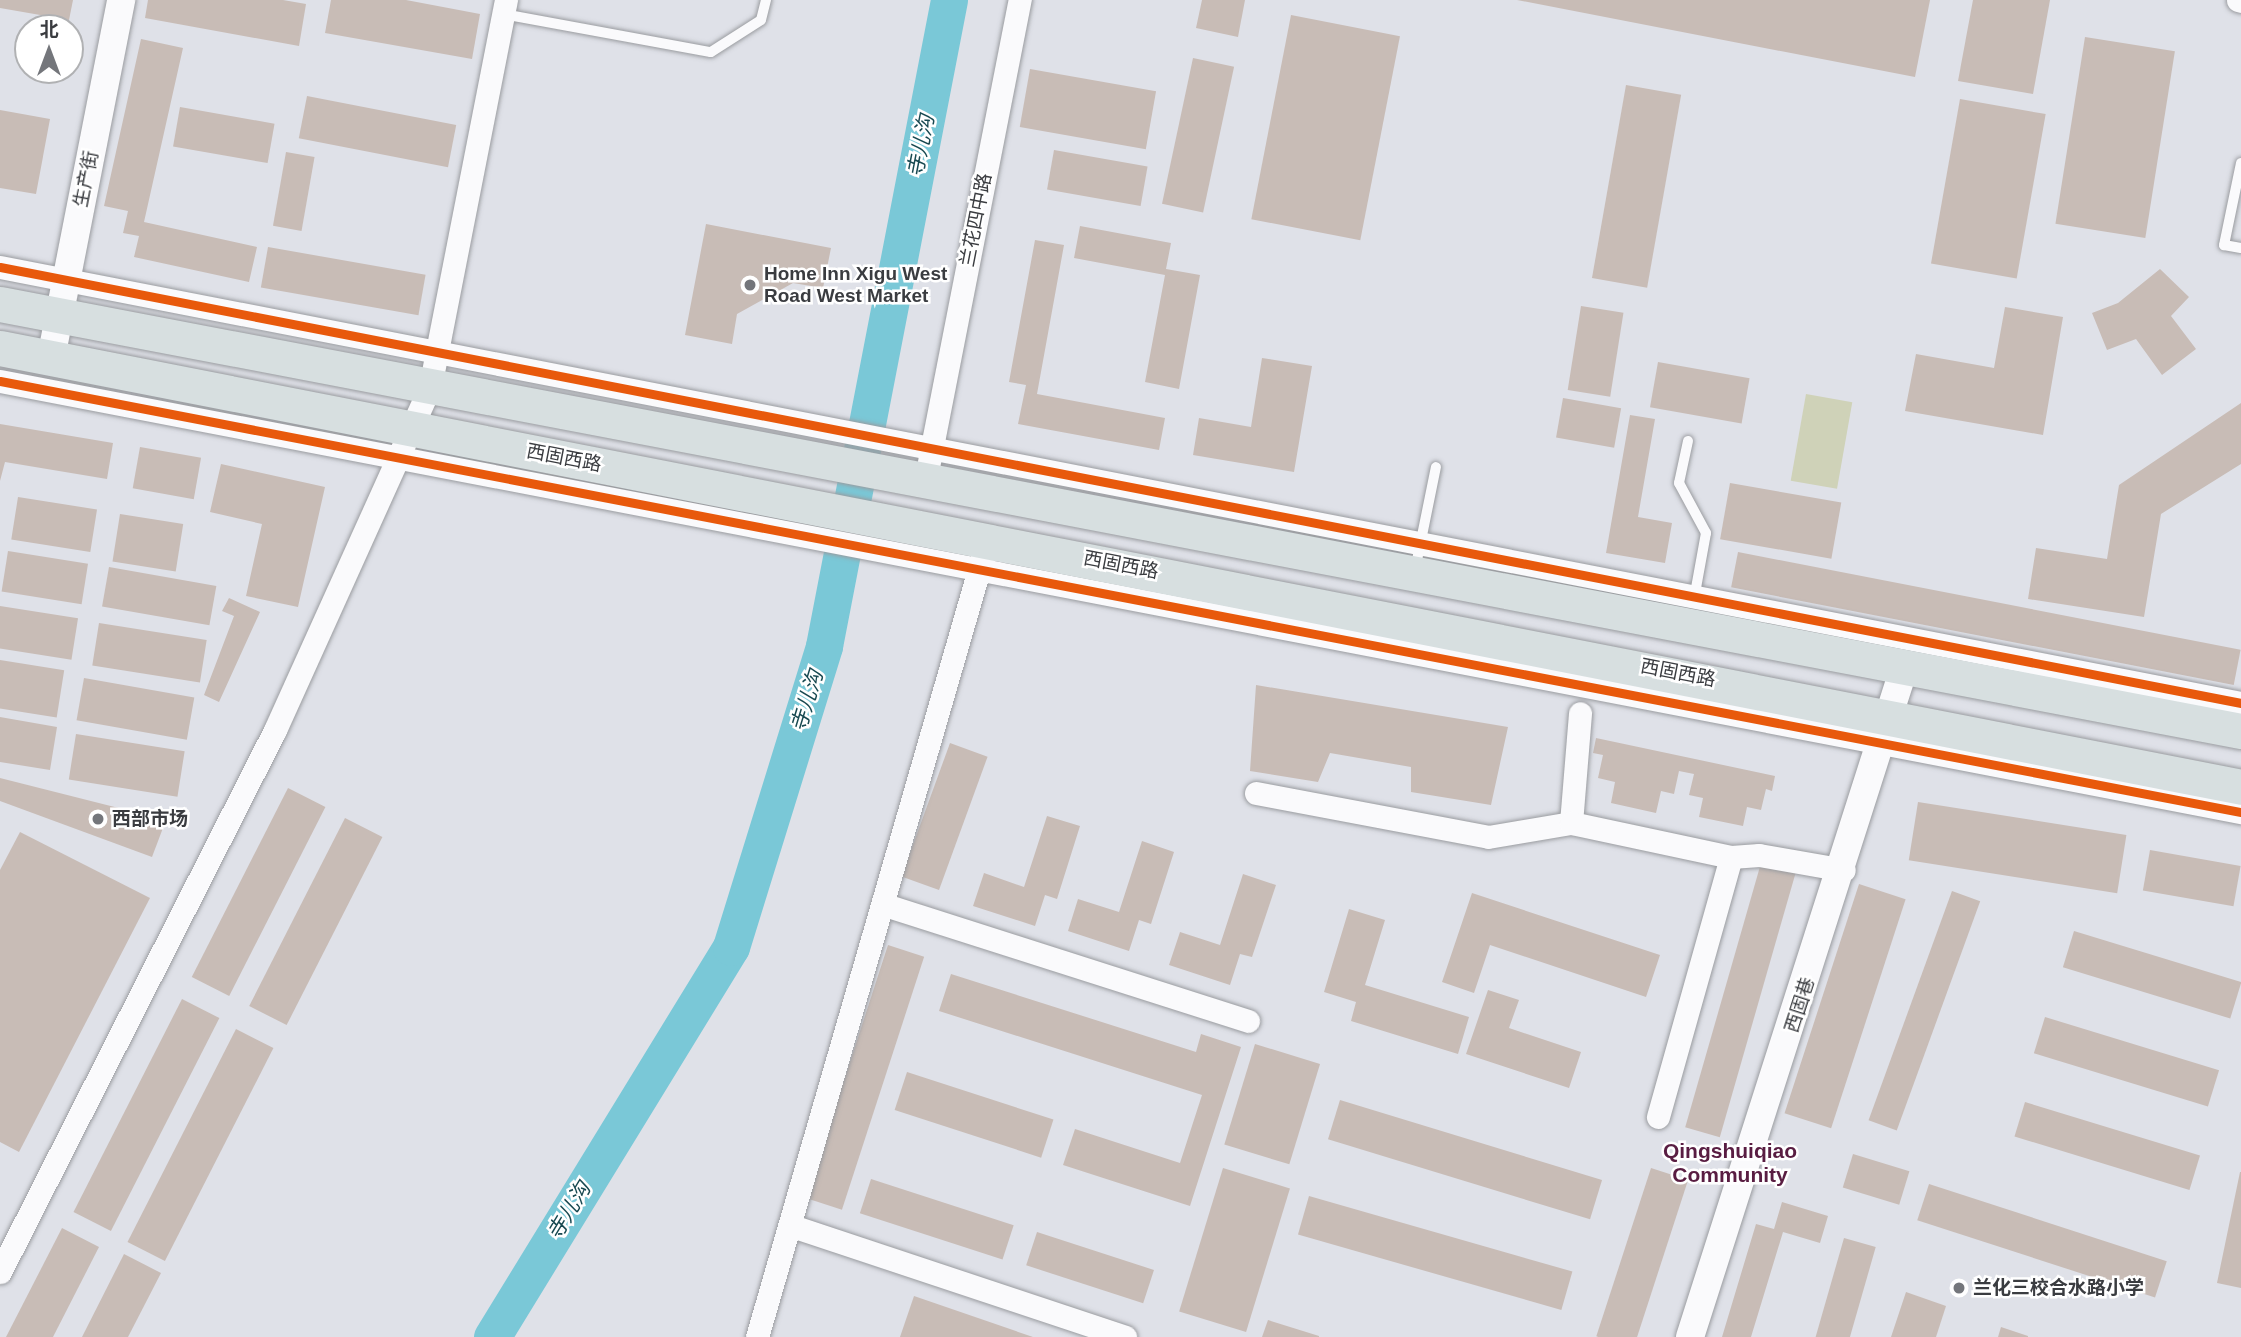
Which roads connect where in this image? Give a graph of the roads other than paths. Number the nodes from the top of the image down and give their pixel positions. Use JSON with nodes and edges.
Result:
{"nodes":[{"id":1,"x":121,"y":0,"type":"edge"},
{"id":2,"x":766,"y":0,"type":"edge"},
{"id":3,"x":1020,"y":0,"type":"edge"},
{"id":4,"x":505,"y":7,"type":"edge"},
{"id":5,"x":2241,"y":163,"type":"edge"},
{"id":6,"x":2241,"y":248,"type":"edge"},
{"id":7,"x":0,"y":267,"type":"edge"},
{"id":8,"x":67,"y":281,"type":"junction"},
{"id":9,"x":0,"y":304,"type":"edge"},
{"id":10,"x":60,"y":315,"type":"junction"},
{"id":11,"x":0,"y":348,"type":"edge"},
{"id":12,"x":437,"y":351,"type":"junction"},
{"id":13,"x":51,"y":358,"type":"junction"},
{"id":14,"x":0,"y":381,"type":"edge"},
{"id":15,"x":430,"y":387,"type":"junction"},
{"id":16,"x":1688,"y":441,"type":"dead end"},
{"id":17,"x":406,"y":443,"type":"junction"},
{"id":18,"x":816,"y":446,"type":"junction"},
{"id":19,"x":917,"y":465,"type":"junction"},
{"id":20,"x":1436,"y":467,"type":"dead end"},
{"id":21,"x":984,"y":552,"type":"junction"},
{"id":22,"x":1417,"y":561,"type":"junction"},
{"id":23,"x":1691,"y":614,"type":"junction"},
{"id":24,"x":1903,"y":671,"type":"junction"},
{"id":25,"x":2241,"y":703,"type":"edge"},
{"id":26,"x":1580,"y":713,"type":"dead end"},
{"id":27,"x":1889,"y":728,"type":"junction"},
{"id":28,"x":2241,"y":732,"type":"edge"},
{"id":29,"x":2241,"y":787,"type":"edge"},
{"id":30,"x":1256,"y":793,"type":"dead end"},
{"id":31,"x":2241,"y":812,"type":"edge"},
{"id":32,"x":1571,"y":823,"type":"junction"},
{"id":33,"x":1731,"y":857,"type":"junction"},
{"id":34,"x":1844,"y":870,"type":"junction"},
{"id":35,"x":885,"y":905,"type":"junction"},
{"id":36,"x":1248,"y":1021,"type":"dead end"},
{"id":37,"x":1658,"y":1117,"type":"dead end"},
{"id":38,"x":792,"y":1226,"type":"junction"},
{"id":39,"x":0,"y":1272,"type":"edge"},
{"id":40,"x":757,"y":1337,"type":"edge"},
{"id":41,"x":1125,"y":1337,"type":"edge"},
{"id":42,"x":1690,"y":1337,"type":"edge"}],
"edges":[{"from":1,"to":8,"type":"street","name":"生产街"},
{"from":2,"to":4,"type":"lane"},
{"from":3,"to":19,"type":"street","name":"兰花四中路"},
{"from":4,"to":12,"type":"street"},
{"from":5,"to":6,"type":"lane"},
{"from":7,"to":8,"type":"street"},
{"from":8,"to":10,"type":"street","name":"生产街"},
{"from":8,"to":12,"type":"street"},
{"from":9,"to":10,"type":"main road"},
{"from":10,"to":13,"type":"street","name":"生产街"},
{"from":10,"to":15,"type":"main road"},
{"from":11,"to":13,"type":"main road","name":"西固西路"},
{"from":12,"to":15,"type":"street"},
{"from":12,"to":18,"type":"street"},
{"from":13,"to":17,"type":"main road","name":"西固西路"},
{"from":14,"to":17,"type":"street"},
{"from":15,"to":17,"type":"street"},
{"from":15,"to":18,"type":"main road"},
{"from":16,"to":23,"type":"lane"},
{"from":17,"to":21,"type":"main road","name":"西固西路"},
{"from":17,"to":39,"type":"street"},
{"from":18,"to":19,"type":"main road"},
{"from":19,"to":22,"type":"main road"},
{"from":20,"to":22,"type":"lane"},
{"from":21,"to":27,"type":"main road","name":"西固西路"},
{"from":21,"to":35,"type":"street"},
{"from":22,"to":23,"type":"main road"},
{"from":23,"to":24,"type":"main road"},
{"from":23,"to":25,"type":"street"},
{"from":24,"to":27,"type":"street","name":"西固巷"},
{"from":24,"to":28,"type":"main road"},
{"from":26,"to":32,"type":"street"},
{"from":27,"to":29,"type":"main road","name":"西固西路"},
{"from":27,"to":31,"type":"street"},
{"from":27,"to":34,"type":"street","name":"西固巷"},
{"from":30,"to":32,"type":"street"},
{"from":32,"to":33,"type":"street"},
{"from":33,"to":34,"type":"street"},
{"from":33,"to":37,"type":"street"},
{"from":34,"to":42,"type":"street","name":"西固巷"},
{"from":35,"to":36,"type":"street"},
{"from":35,"to":38,"type":"street"},
{"from":38,"to":40,"type":"street"},
{"from":38,"to":41,"type":"street"}]}
